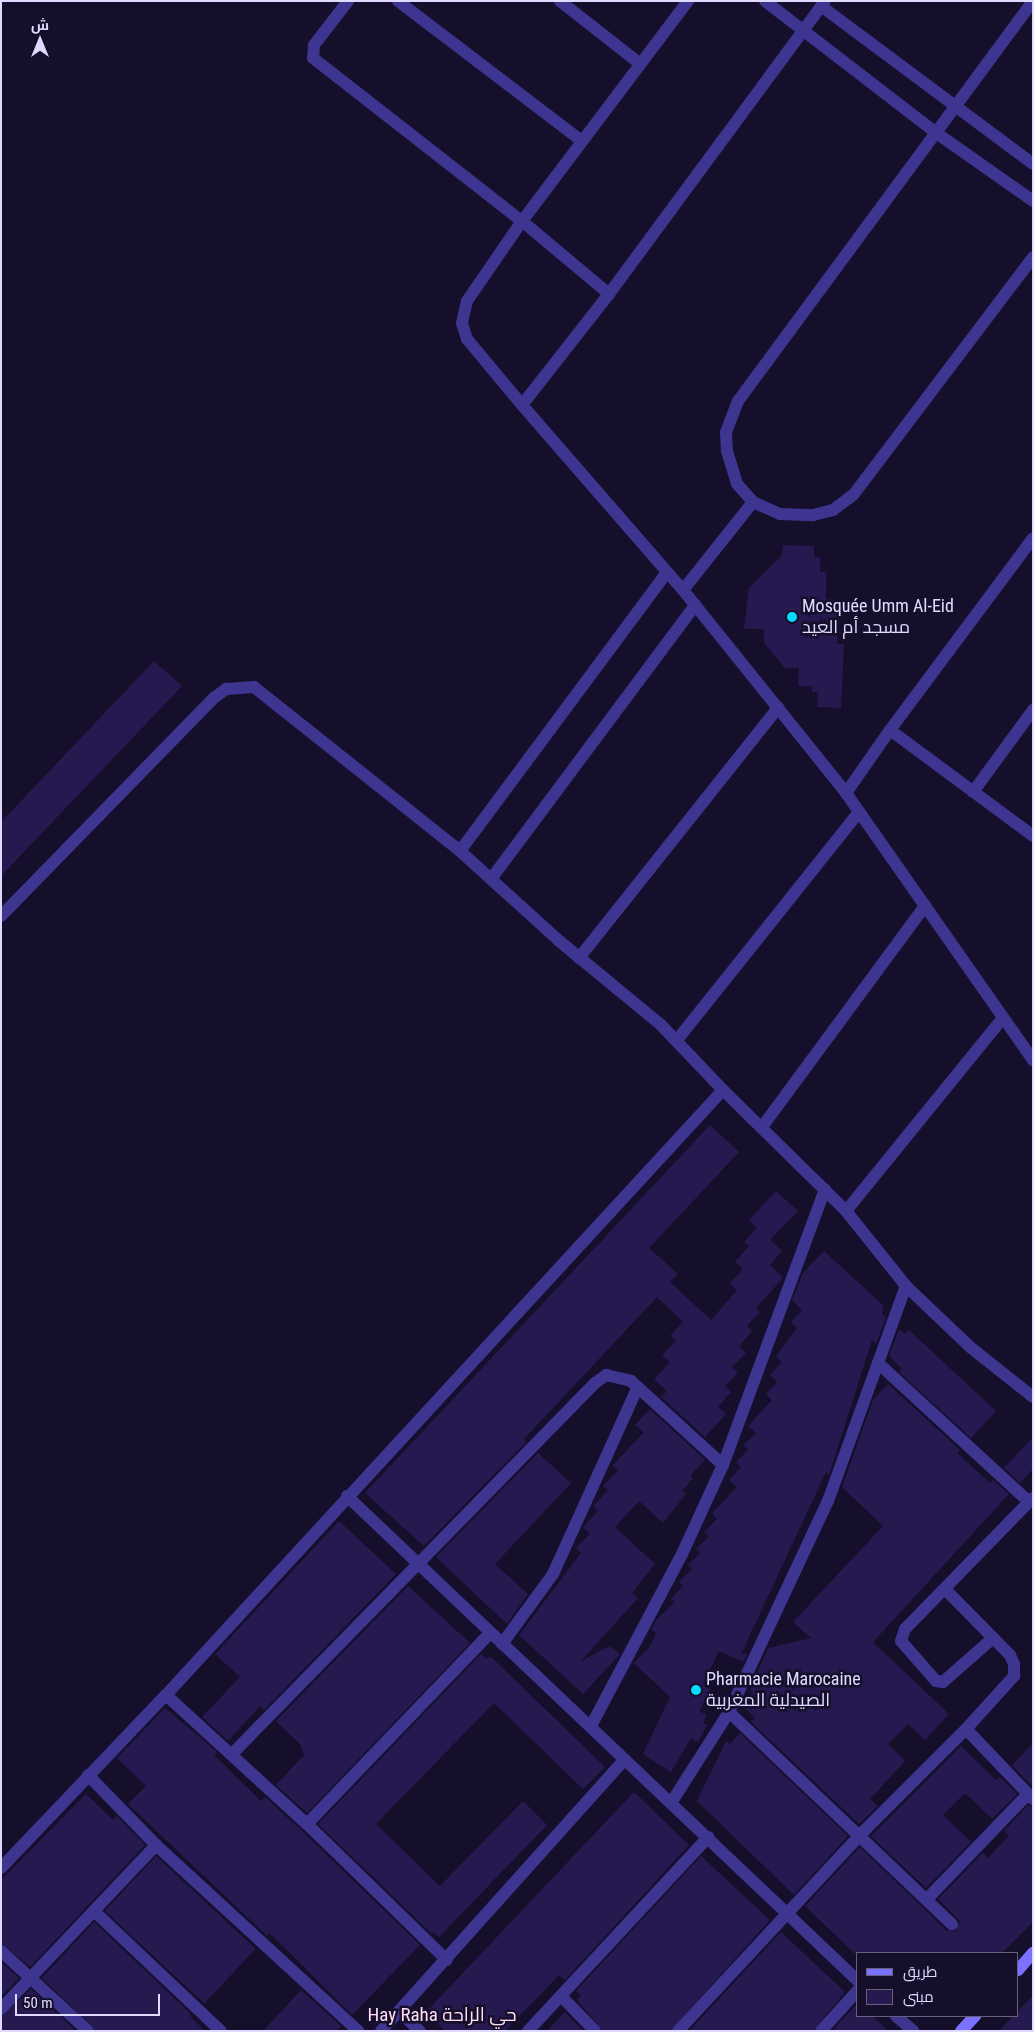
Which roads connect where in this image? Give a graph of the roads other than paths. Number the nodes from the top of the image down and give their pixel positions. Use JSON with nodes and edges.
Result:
{"nodes":[{"id":1,"x":348,"y":1,"type":"edge"},
{"id":2,"x":398,"y":1,"type":"edge"},
{"id":3,"x":560,"y":1,"type":"edge"},
{"id":4,"x":688,"y":1,"type":"edge"},
{"id":5,"x":765,"y":1,"type":"edge"},
{"id":6,"x":1033,"y":1,"type":"edge"},
{"id":7,"x":823,"y":4,"type":"edge"},
{"id":8,"x":802,"y":31,"type":"junction"},
{"id":9,"x":639,"y":63,"type":"junction"},
{"id":10,"x":954,"y":106,"type":"junction"},
{"id":11,"x":935,"y":132,"type":"junction"},
{"id":12,"x":582,"y":141,"type":"junction"},
{"id":13,"x":1033,"y":164,"type":"edge"},
{"id":14,"x":1033,"y":201,"type":"edge"},
{"id":15,"x":522,"y":221,"type":"junction"},
{"id":16,"x":1033,"y":257,"type":"edge"},
{"id":17,"x":609,"y":294,"type":"junction"},
{"id":18,"x":522,"y":405,"type":"junction"},
{"id":19,"x":752,"y":502,"type":"junction"},
{"id":20,"x":1033,"y":538,"type":"edge"},
{"id":21,"x":666,"y":572,"type":"junction"},
{"id":22,"x":683,"y":590,"type":"junction"},
{"id":23,"x":695,"y":605,"type":"junction"},
{"id":24,"x":778,"y":708,"type":"junction"},
{"id":25,"x":1033,"y":710,"type":"edge"},
{"id":26,"x":890,"y":730,"type":"junction"},
{"id":27,"x":973,"y":792,"type":"junction"},
{"id":28,"x":846,"y":793,"type":"junction"},
{"id":29,"x":859,"y":812,"type":"junction"},
{"id":30,"x":1033,"y":836,"type":"edge"},
{"id":31,"x":460,"y":851,"type":"junction"},
{"id":32,"x":491,"y":879,"type":"junction"},
{"id":33,"x":925,"y":906,"type":"junction"},
{"id":34,"x":1,"y":916,"type":"edge"},
{"id":35,"x":580,"y":958,"type":"junction"},
{"id":36,"x":1003,"y":1018,"type":"junction"},
{"id":37,"x":677,"y":1040,"type":"junction"},
{"id":38,"x":1033,"y":1060,"type":"edge"},
{"id":39,"x":723,"y":1090,"type":"junction"},
{"id":40,"x":762,"y":1127,"type":"junction"},
{"id":41,"x":825,"y":1189,"type":"junction"},
{"id":42,"x":846,"y":1211,"type":"junction"},
{"id":43,"x":906,"y":1286,"type":"junction"},
{"id":44,"x":878,"y":1363,"type":"junction"},
{"id":45,"x":638,"y":1387,"type":"junction"},
{"id":46,"x":1033,"y":1396,"type":"edge"},
{"id":47,"x":723,"y":1465,"type":"junction"},
{"id":48,"x":347,"y":1496,"type":"junction"},
{"id":49,"x":1031,"y":1500,"type":"edge"},
{"id":50,"x":418,"y":1564,"type":"junction"},
{"id":51,"x":946,"y":1590,"type":"junction"},
{"id":52,"x":490,"y":1633,"type":"junction"},
{"id":53,"x":994,"y":1638,"type":"junction"},
{"id":54,"x":502,"y":1644,"type":"junction"},
{"id":55,"x":166,"y":1695,"type":"junction"},
{"id":56,"x":729,"y":1712,"type":"junction"},
{"id":57,"x":591,"y":1726,"type":"junction"},
{"id":58,"x":966,"y":1729,"type":"junction"},
{"id":59,"x":232,"y":1754,"type":"junction"},
{"id":60,"x":625,"y":1759,"type":"junction"},
{"id":61,"x":88,"y":1775,"type":"junction"},
{"id":62,"x":1030,"y":1797,"type":"edge"},
{"id":63,"x":671,"y":1804,"type":"junction"},
{"id":64,"x":307,"y":1824,"type":"junction"},
{"id":65,"x":860,"y":1835,"type":"junction"},
{"id":66,"x":708,"y":1838,"type":"junction"},
{"id":67,"x":156,"y":1844,"type":"junction"},
{"id":68,"x":1,"y":1868,"type":"edge"},
{"id":69,"x":927,"y":1899,"type":"junction"},
{"id":70,"x":95,"y":1912,"type":"junction"},
{"id":71,"x":788,"y":1913,"type":"junction"},
{"id":72,"x":952,"y":1924,"type":"dead end"},
{"id":73,"x":1,"y":1951,"type":"edge"},
{"id":74,"x":1033,"y":1954,"type":"edge"},
{"id":75,"x":447,"y":1960,"type":"junction"},
{"id":76,"x":1019,"y":1969,"type":"edge"},
{"id":77,"x":29,"y":1978,"type":"junction"},
{"id":78,"x":856,"y":1978,"type":"edge"},
{"id":79,"x":856,"y":1992,"type":"edge"},
{"id":80,"x":561,"y":1996,"type":"junction"},
{"id":81,"x":1,"y":2009,"type":"edge"},
{"id":82,"x":399,"y":2011,"type":"junction"},
{"id":83,"x":897,"y":2017,"type":"edge"},
{"id":84,"x":974,"y":2017,"type":"edge"},
{"id":85,"x":88,"y":2031,"type":"edge"},
{"id":86,"x":221,"y":2031,"type":"edge"},
{"id":87,"x":358,"y":2031,"type":"edge"},
{"id":88,"x":381,"y":2031,"type":"edge"},
{"id":89,"x":420,"y":2031,"type":"edge"},
{"id":90,"x":528,"y":2031,"type":"edge"},
{"id":91,"x":596,"y":2031,"type":"edge"},
{"id":92,"x":678,"y":2031,"type":"edge"},
{"id":93,"x":821,"y":2031,"type":"edge"},
{"id":94,"x":913,"y":2031,"type":"edge"},
{"id":95,"x":961,"y":2031,"type":"edge"}],
"edges":[{"from":1,"to":15,"type":"street"},
{"from":2,"to":12,"type":"street"},
{"from":3,"to":9,"type":"street"},
{"from":4,"to":9,"type":"street"},
{"from":5,"to":8,"type":"street"},
{"from":6,"to":10,"type":"street"},
{"from":7,"to":8,"type":"street"},
{"from":7,"to":10,"type":"street"},
{"from":8,"to":11,"type":"street"},
{"from":8,"to":17,"type":"street"},
{"from":9,"to":12,"type":"street"},
{"from":10,"to":11,"type":"street"},
{"from":10,"to":13,"type":"street"},
{"from":11,"to":14,"type":"street"},
{"from":11,"to":19,"type":"street"},
{"from":12,"to":15,"type":"street"},
{"from":15,"to":17,"type":"street"},
{"from":15,"to":18,"type":"street"},
{"from":16,"to":19,"type":"street"},
{"from":17,"to":18,"type":"street"},
{"from":18,"to":21,"type":"street"},
{"from":19,"to":22,"type":"street"},
{"from":20,"to":26,"type":"street"},
{"from":21,"to":22,"type":"street"},
{"from":21,"to":31,"type":"street"},
{"from":22,"to":23,"type":"street"},
{"from":23,"to":24,"type":"street"},
{"from":23,"to":32,"type":"street"},
{"from":24,"to":28,"type":"street"},
{"from":24,"to":35,"type":"street"},
{"from":25,"to":27,"type":"street"},
{"from":26,"to":27,"type":"street"},
{"from":26,"to":28,"type":"street"},
{"from":27,"to":30,"type":"street"},
{"from":28,"to":29,"type":"street"},
{"from":29,"to":33,"type":"street"},
{"from":29,"to":37,"type":"street"},
{"from":31,"to":32,"type":"street"},
{"from":31,"to":34,"type":"street"},
{"from":32,"to":35,"type":"street"},
{"from":33,"to":36,"type":"street"},
{"from":33,"to":40,"type":"street"},
{"from":35,"to":37,"type":"street"},
{"from":36,"to":38,"type":"street"},
{"from":36,"to":42,"type":"street"},
{"from":37,"to":39,"type":"street"},
{"from":39,"to":40,"type":"street"},
{"from":39,"to":48,"type":"street"},
{"from":40,"to":41,"type":"street"},
{"from":41,"to":42,"type":"street"},
{"from":41,"to":47,"type":"street"},
{"from":42,"to":43,"type":"street"},
{"from":43,"to":44,"type":"street"},
{"from":43,"to":46,"type":"street"},
{"from":44,"to":49,"type":"street"},
{"from":44,"to":56,"type":"street"},
{"from":45,"to":47,"type":"street"},
{"from":45,"to":50,"type":"street"},
{"from":45,"to":54,"type":"street"},
{"from":47,"to":57,"type":"street"},
{"from":48,"to":50,"type":"street"},
{"from":48,"to":55,"type":"street"},
{"from":49,"to":51,"type":"street"},
{"from":50,"to":52,"type":"street"},
{"from":50,"to":59,"type":"street"},
{"from":51,"to":53,"type":"street"},
{"from":51,"to":53,"type":"street"},
{"from":52,"to":54,"type":"street"},
{"from":52,"to":64,"type":"street"},
{"from":53,"to":58,"type":"street"},
{"from":54,"to":57,"type":"street"},
{"from":55,"to":59,"type":"street"},
{"from":55,"to":61,"type":"street"},
{"from":56,"to":63,"type":"street"},
{"from":56,"to":65,"type":"street"},
{"from":57,"to":60,"type":"street"},
{"from":58,"to":62,"type":"street"},
{"from":58,"to":65,"type":"street"},
{"from":59,"to":64,"type":"street"},
{"from":60,"to":63,"type":"street"},
{"from":60,"to":75,"type":"street"},
{"from":61,"to":67,"type":"street"},
{"from":61,"to":68,"type":"street"},
{"from":62,"to":69,"type":"street"},
{"from":63,"to":66,"type":"street"},
{"from":64,"to":75,"type":"street"},
{"from":65,"to":69,"type":"street"},
{"from":65,"to":71,"type":"street"},
{"from":66,"to":71,"type":"street"},
{"from":66,"to":80,"type":"street"},
{"from":67,"to":70,"type":"street"},
{"from":67,"to":87,"type":"street"},
{"from":69,"to":72,"type":"street"},
{"from":70,"to":77,"type":"street"},
{"from":70,"to":86,"type":"street"},
{"from":71,"to":78,"type":"street"},
{"from":71,"to":92,"type":"street"},
{"from":73,"to":77,"type":"street"},
{"from":74,"to":76,"type":"street"},
{"from":75,"to":82,"type":"street"},
{"from":77,"to":81,"type":"street"},
{"from":77,"to":85,"type":"street"},
{"from":79,"to":93,"type":"street"},
{"from":80,"to":90,"type":"street"},
{"from":80,"to":91,"type":"street"},
{"from":82,"to":88,"type":"street"},
{"from":82,"to":89,"type":"street"},
{"from":83,"to":94,"type":"street"},
{"from":84,"to":95,"type":"street"}]}
